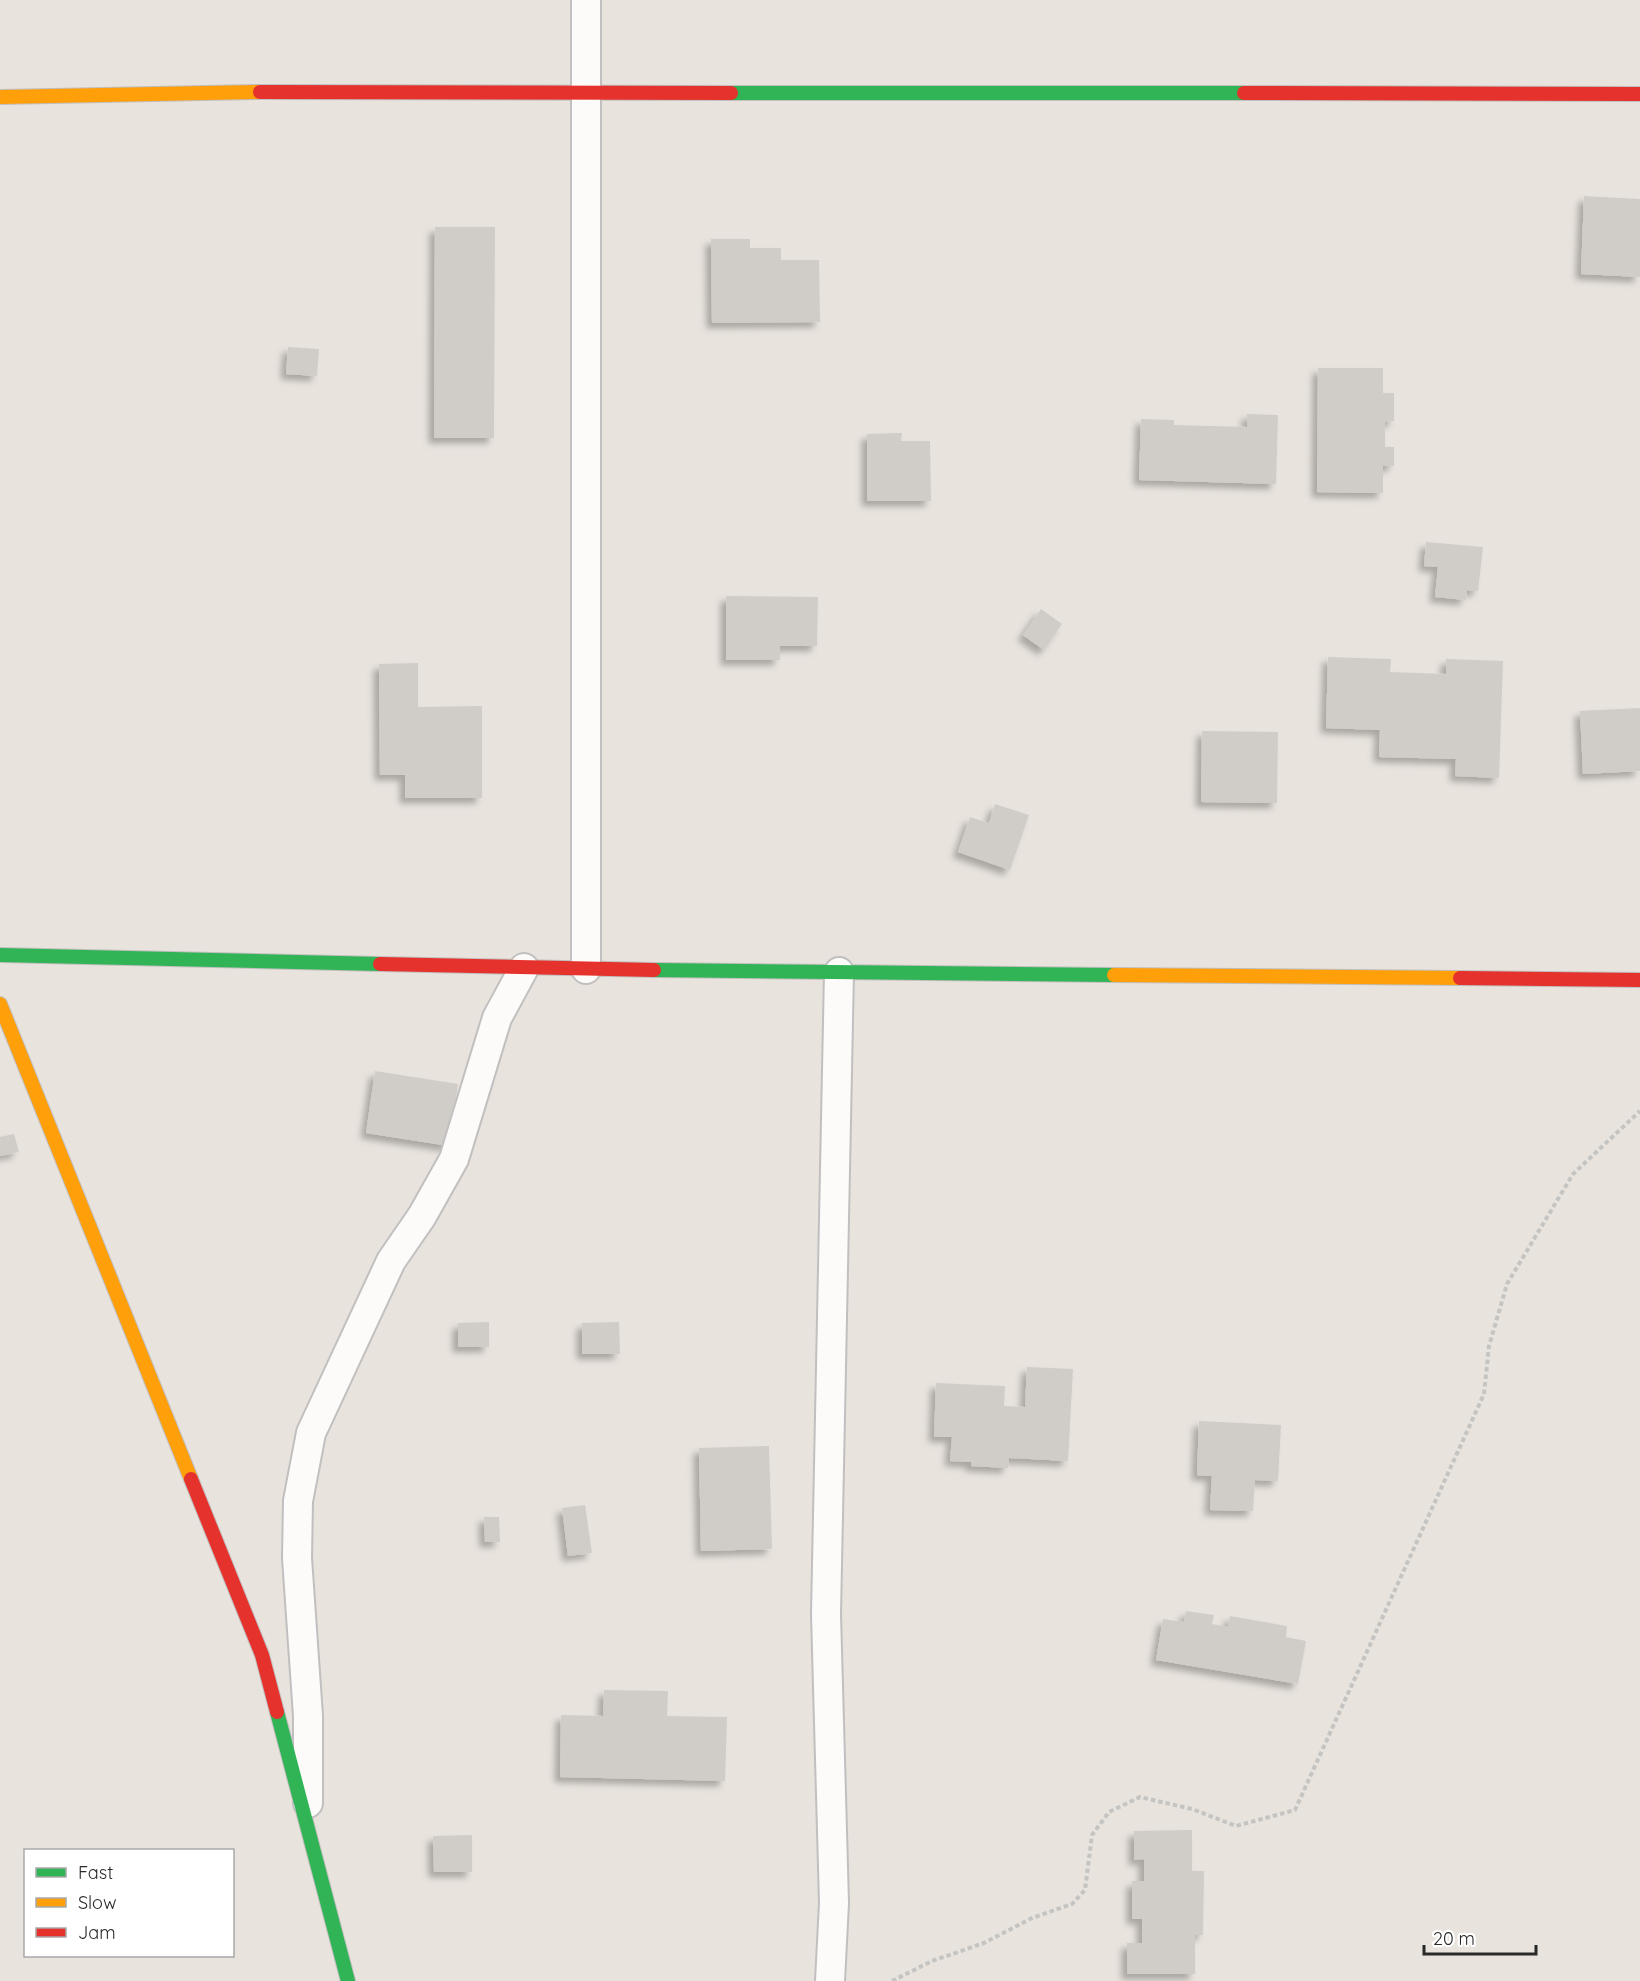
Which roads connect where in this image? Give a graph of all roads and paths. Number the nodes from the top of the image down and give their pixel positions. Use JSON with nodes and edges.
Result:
{"nodes":[{"id":1,"x":586,"y":0,"type":"edge"},
{"id":2,"x":588,"y":91,"type":"junction"},
{"id":3,"x":1640,"y":94,"type":"edge"},
{"id":4,"x":0,"y":97,"type":"edge"},
{"id":5,"x":0,"y":955,"type":"edge"},
{"id":6,"x":524,"y":968,"type":"junction"},
{"id":7,"x":586,"y":969,"type":"junction"},
{"id":8,"x":839,"y":972,"type":"junction"},
{"id":9,"x":1640,"y":980,"type":"edge"},
{"id":10,"x":0,"y":1004,"type":"edge"},
{"id":11,"x":1640,"y":1111,"type":"edge"},
{"id":12,"x":309,"y":1831,"type":"junction"},
{"id":13,"x":348,"y":1981,"type":"edge"},
{"id":14,"x":830,"y":1981,"type":"edge"},
{"id":15,"x":892,"y":1981,"type":"edge"}],
"edges":[{"from":1,"to":2,"type":"street"},
{"from":2,"to":3,"type":"street"},
{"from":2,"to":4,"type":"street"},
{"from":2,"to":7,"type":"street"},
{"from":5,"to":6,"type":"street"},
{"from":6,"to":7,"type":"street"},
{"from":6,"to":12,"type":"street"},
{"from":7,"to":8,"type":"street"},
{"from":8,"to":9,"type":"street"},
{"from":8,"to":14,"type":"street"},
{"from":10,"to":12,"type":"street"},
{"from":11,"to":15,"type":"path"},
{"from":12,"to":13,"type":"street"}]}
